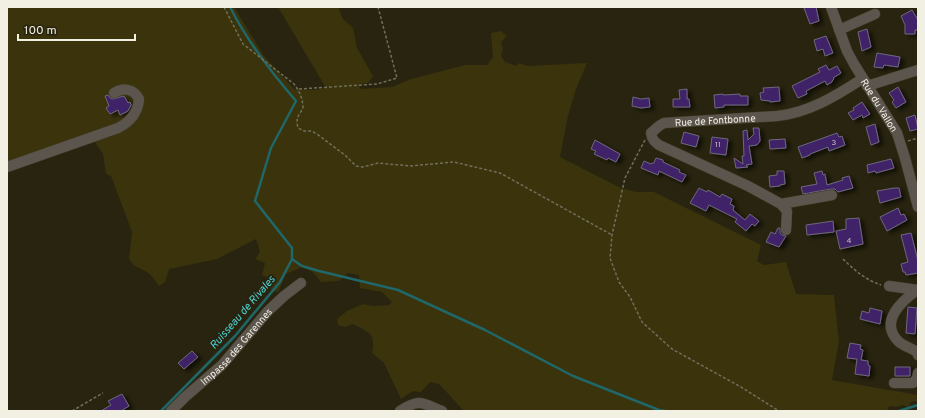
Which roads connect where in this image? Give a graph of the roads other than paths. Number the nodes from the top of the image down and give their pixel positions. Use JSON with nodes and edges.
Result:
{"nodes":[{"id":1,"x":832,"y":7,"type":"edge"},
{"id":2,"x":875,"y":14,"type":"dead end"},
{"id":3,"x":839,"y":30,"type":"junction"},
{"id":4,"x":918,"y":70,"type":"edge"},
{"id":5,"x":865,"y":82,"type":"junction"},
{"id":6,"x":114,"y":93,"type":"dead end"},
{"id":7,"x":7,"y":167,"type":"edge"},
{"id":8,"x":832,"y":195,"type":"dead end"},
{"id":9,"x":781,"y":204,"type":"junction"},
{"id":10,"x":918,"y":207,"type":"edge"},
{"id":11,"x":786,"y":230,"type":"dead end"},
{"id":12,"x":302,"y":283,"type":"dead end"},
{"id":13,"x":889,"y":286,"type":"road end"},
{"id":14,"x":918,"y":290,"type":"edge"},
{"id":15,"x":918,"y":355,"type":"edge"},
{"id":16,"x":918,"y":373,"type":"edge"},
{"id":17,"x":894,"y":383,"type":"dead end"},
{"id":18,"x":172,"y":411,"type":"edge"},
{"id":19,"x":400,"y":411,"type":"edge"},
{"id":20,"x":442,"y":411,"type":"edge"}],
"edges":[{"from":1,"to":3,"type":"street","name":"Rue du Vallon"},
{"from":2,"to":3,"type":"street"},
{"from":3,"to":5,"type":"street","name":"Rue du Vallon"},
{"from":4,"to":5,"type":"street","name":"Rue de Fontbonne"},
{"from":5,"to":9,"type":"street","name":"Rue de Fontbonne"},
{"from":5,"to":10,"type":"street","name":"Rue du Vallon"},
{"from":6,"to":7,"type":"street"},
{"from":8,"to":9,"type":"street"},
{"from":9,"to":11,"type":"street"},
{"from":12,"to":18,"type":"street","name":"Impasse des Garennes"},
{"from":13,"to":14,"type":"street"},
{"from":14,"to":15,"type":"street"},
{"from":16,"to":17,"type":"street"},
{"from":19,"to":20,"type":"street"}]}
